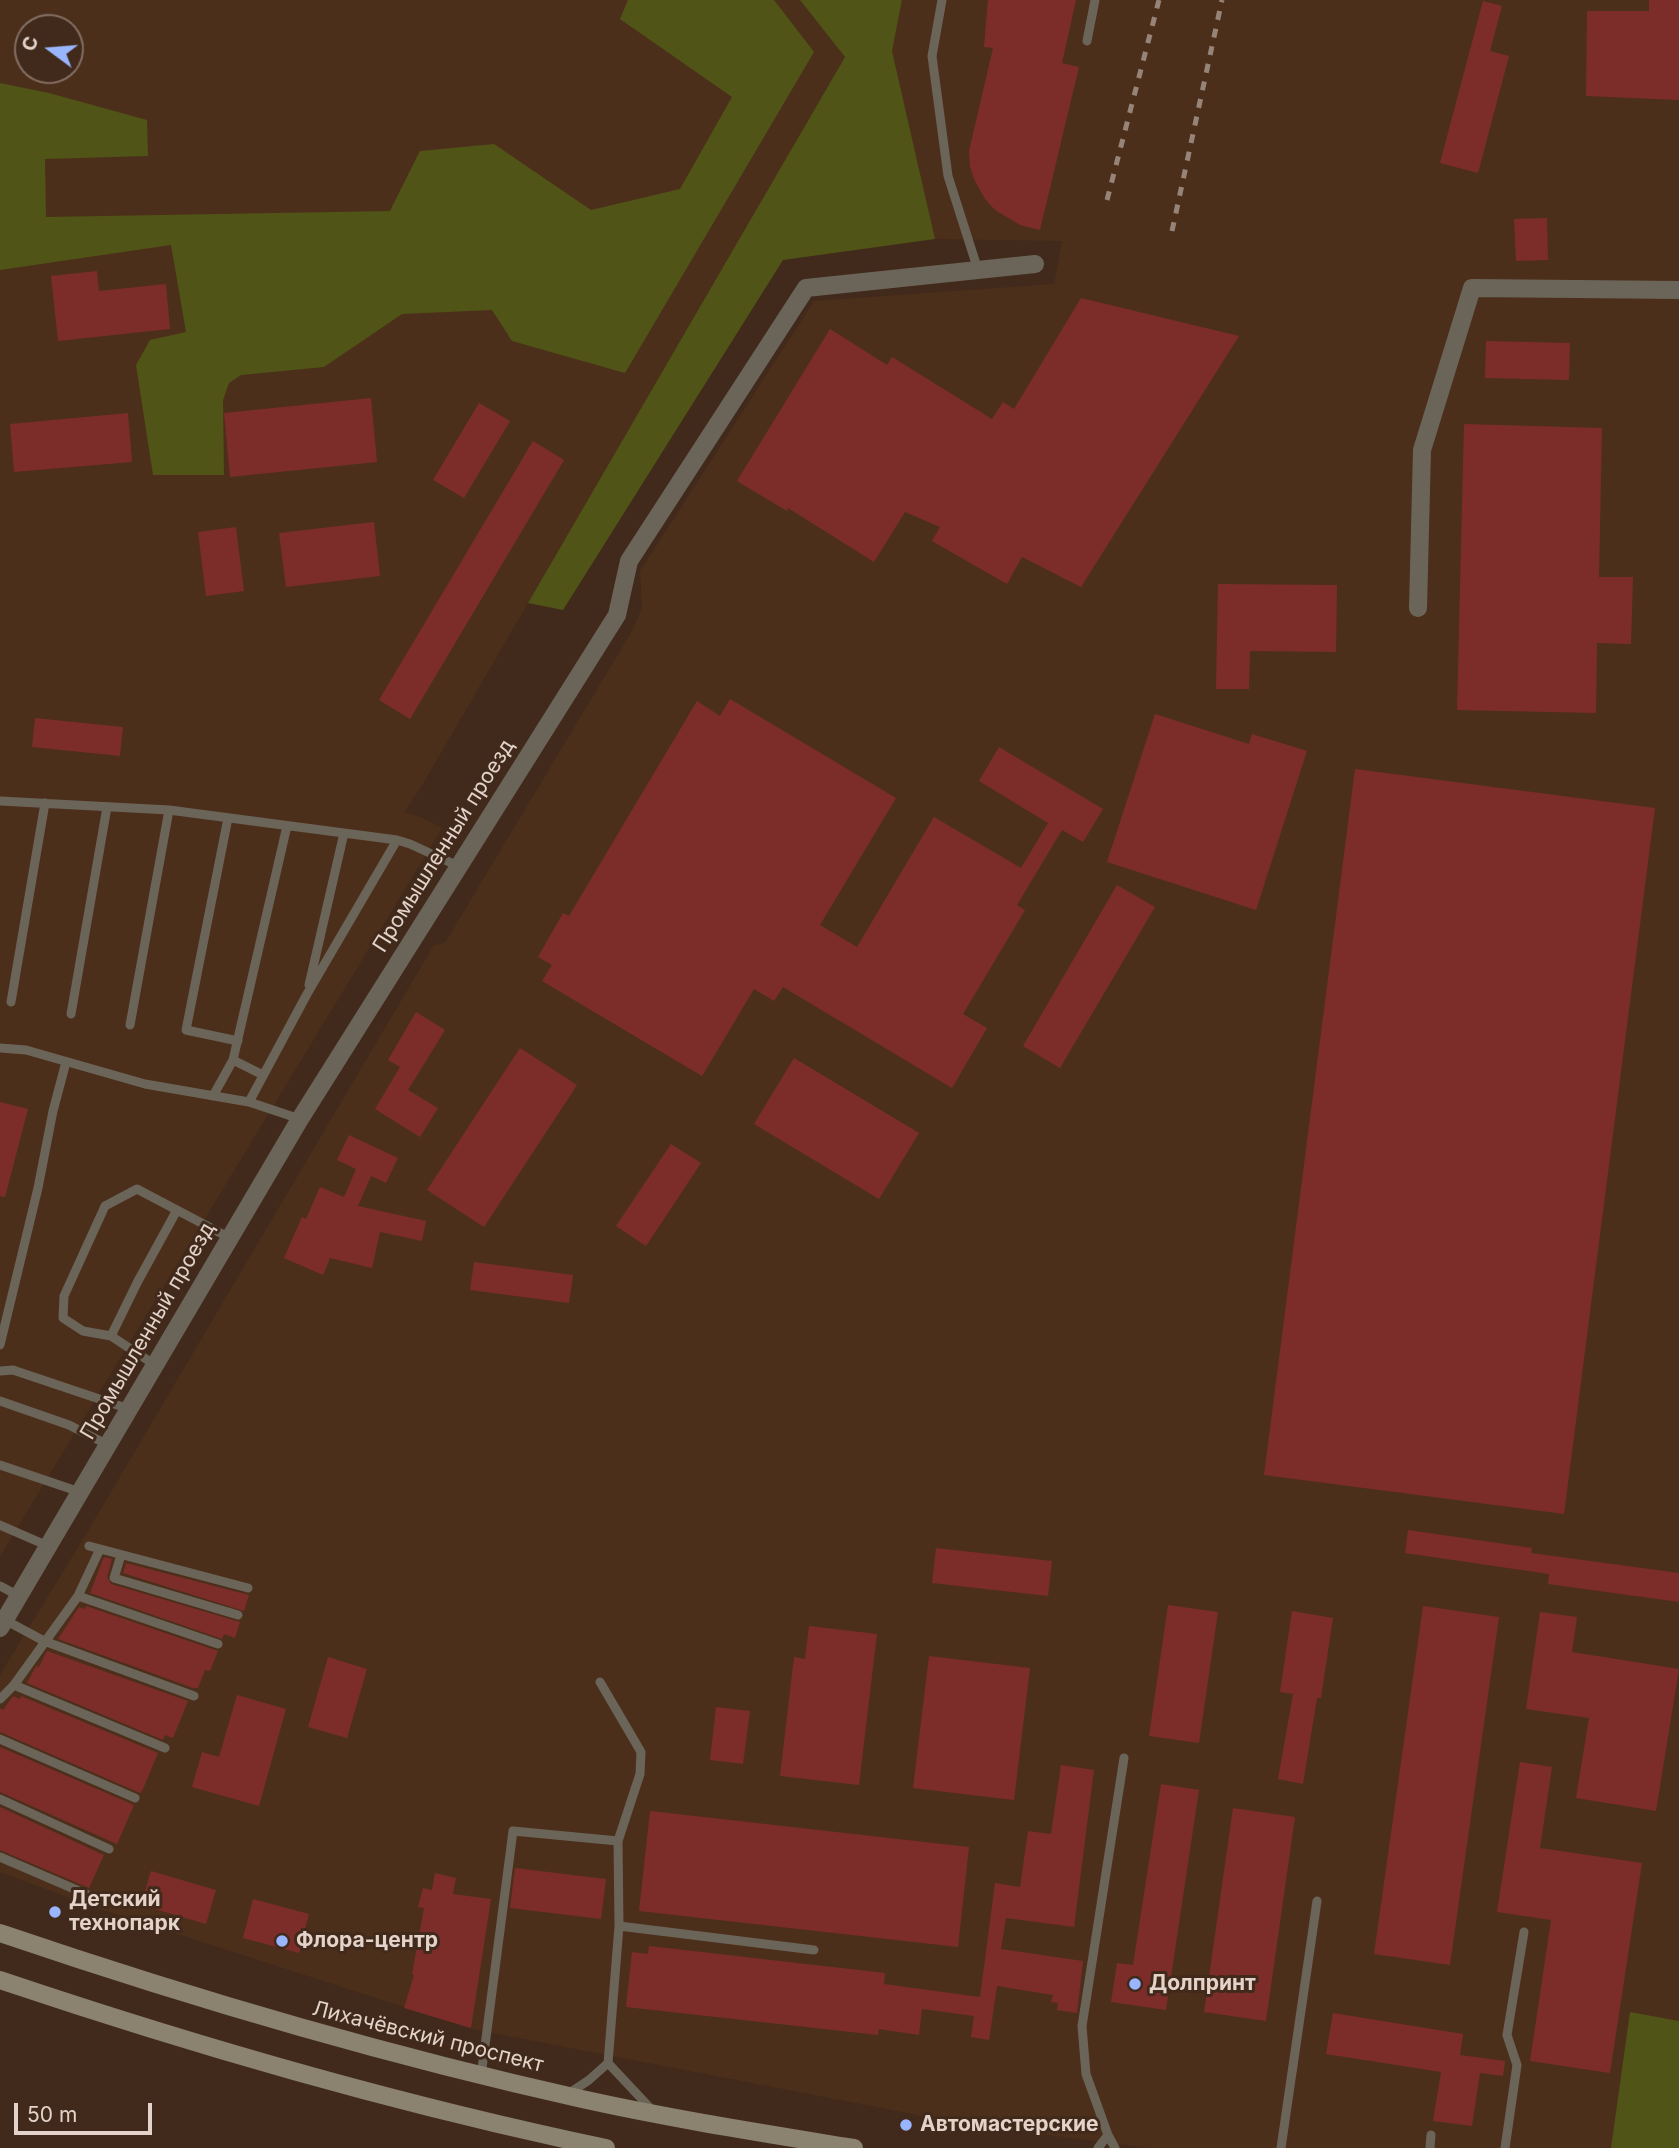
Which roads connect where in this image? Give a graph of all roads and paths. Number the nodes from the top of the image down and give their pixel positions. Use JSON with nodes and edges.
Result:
{"nodes":[{"id":1,"x":942,"y":0,"type":"edge"},
{"id":2,"x":1096,"y":0,"type":"edge"},
{"id":3,"x":1087,"y":41,"type":"dead end"},
{"id":4,"x":1035,"y":264,"type":"dead end"},
{"id":5,"x":978,"y":270,"type":"junction"},
{"id":6,"x":1679,"y":290,"type":"edge"},
{"id":7,"x":1418,"y":608,"type":"dead end"},
{"id":8,"x":0,"y":801,"type":"edge"},
{"id":9,"x":45,"y":803,"type":"junction"},
{"id":10,"x":107,"y":807,"type":"junction"},
{"id":11,"x":169,"y":810,"type":"junction"},
{"id":12,"x":228,"y":818,"type":"junction"},
{"id":13,"x":287,"y":826,"type":"junction"},
{"id":14,"x":344,"y":833,"type":"junction"},
{"id":15,"x":397,"y":840,"type":"junction"},
{"id":16,"x":458,"y":866,"type":"junction"},
{"id":17,"x":307,"y":994,"type":"junction"},
{"id":18,"x":10,"y":1002,"type":"dead end"},
{"id":19,"x":71,"y":1014,"type":"dead end"},
{"id":20,"x":130,"y":1025,"type":"dead end"},
{"id":21,"x":238,"y":1041,"type":"junction"},
{"id":22,"x":0,"y":1048,"type":"edge"},
{"id":23,"x":233,"y":1060,"type":"junction"},
{"id":24,"x":66,"y":1062,"type":"junction"},
{"id":25,"x":263,"y":1075,"type":"junction"},
{"id":26,"x":213,"y":1096,"type":"junction"},
{"id":27,"x":249,"y":1102,"type":"junction"},
{"id":28,"x":300,"y":1119,"type":"junction"},
{"id":29,"x":177,"y":1210,"type":"junction"},
{"id":30,"x":230,"y":1238,"type":"junction"},
{"id":31,"x":111,"y":1336,"type":"junction"},
{"id":32,"x":0,"y":1345,"type":"edge"},
{"id":33,"x":155,"y":1365,"type":"junction"},
{"id":34,"x":0,"y":1371,"type":"edge"},
{"id":35,"x":0,"y":1401,"type":"edge"},
{"id":36,"x":129,"y":1409,"type":"junction"},
{"id":37,"x":108,"y":1445,"type":"junction"},
{"id":38,"x":0,"y":1465,"type":"edge"},
{"id":39,"x":80,"y":1492,"type":"junction"},
{"id":40,"x":0,"y":1525,"type":"edge"},
{"id":41,"x":48,"y":1546,"type":"junction"},
{"id":42,"x":89,"y":1546,"type":"dead end"},
{"id":43,"x":100,"y":1549,"type":"junction"},
{"id":44,"x":121,"y":1555,"type":"junction"},
{"id":45,"x":0,"y":1586,"type":"edge"},
{"id":46,"x":248,"y":1588,"type":"dead end"},
{"id":47,"x":19,"y":1596,"type":"junction"},
{"id":48,"x":78,"y":1597,"type":"junction"},
{"id":49,"x":238,"y":1615,"type":"dead end"},
{"id":50,"x":3,"y":1624,"type":"edge"},
{"id":51,"x":44,"y":1641,"type":"junction"},
{"id":52,"x":218,"y":1644,"type":"dead end"},
{"id":53,"x":600,"y":1682,"type":"dead end"},
{"id":54,"x":14,"y":1685,"type":"junction"},
{"id":55,"x":194,"y":1696,"type":"dead end"},
{"id":56,"x":0,"y":1699,"type":"edge"},
{"id":57,"x":0,"y":1739,"type":"edge"},
{"id":58,"x":165,"y":1748,"type":"dead end"},
{"id":59,"x":1124,"y":1758,"type":"dead end"},
{"id":60,"x":135,"y":1798,"type":"dead end"},
{"id":61,"x":0,"y":1799,"type":"edge"},
{"id":62,"x":618,"y":1841,"type":"junction"},
{"id":63,"x":109,"y":1849,"type":"dead end"},
{"id":64,"x":0,"y":1857,"type":"edge"},
{"id":65,"x":86,"y":1894,"type":"dead end"},
{"id":66,"x":1317,"y":1901,"type":"dead end"},
{"id":67,"x":619,"y":1926,"type":"junction"},
{"id":68,"x":1524,"y":1932,"type":"dead end"},
{"id":69,"x":0,"y":1933,"type":"edge"},
{"id":70,"x":814,"y":1950,"type":"dead end"},
{"id":71,"x":0,"y":1980,"type":"edge"},
{"id":72,"x":608,"y":2063,"type":"junction"},
{"id":73,"x":481,"y":2076,"type":"junction"},
{"id":74,"x":565,"y":2095,"type":"junction"},
{"id":75,"x":656,"y":2114,"type":"junction"},
{"id":76,"x":1108,"y":2134,"type":"junction"},
{"id":77,"x":1431,"y":2135,"type":"dead end"},
{"id":78,"x":606,"y":2148,"type":"edge"},
{"id":79,"x":854,"y":2148,"type":"edge"},
{"id":80,"x":1098,"y":2148,"type":"edge"},
{"id":81,"x":1115,"y":2148,"type":"edge"},
{"id":82,"x":1281,"y":2148,"type":"edge"},
{"id":83,"x":1430,"y":2148,"type":"edge"},
{"id":84,"x":1505,"y":2148,"type":"edge"}],
"edges":[{"from":1,"to":5,"type":"lane"},
{"from":2,"to":3,"type":"lane"},
{"from":4,"to":5,"type":"street","name":"Промышленный проезд"},
{"from":5,"to":16,"type":"street","name":"Промышленный проезд"},
{"from":6,"to":7,"type":"street"},
{"from":8,"to":9,"type":"lane"},
{"from":9,"to":10,"type":"lane"},
{"from":9,"to":18,"type":"lane"},
{"from":10,"to":11,"type":"lane"},
{"from":10,"to":19,"type":"lane"},
{"from":11,"to":12,"type":"lane"},
{"from":11,"to":20,"type":"lane"},
{"from":12,"to":13,"type":"lane"},
{"from":12,"to":21,"type":"lane"},
{"from":13,"to":14,"type":"lane"},
{"from":13,"to":21,"type":"lane"},
{"from":14,"to":15,"type":"lane"},
{"from":14,"to":17,"type":"lane"},
{"from":15,"to":16,"type":"lane"},
{"from":15,"to":17,"type":"lane"},
{"from":16,"to":28,"type":"street","name":"Промышленный проезд"},
{"from":17,"to":25,"type":"lane"},
{"from":21,"to":23,"type":"lane"},
{"from":22,"to":24,"type":"lane"},
{"from":23,"to":25,"type":"lane"},
{"from":23,"to":26,"type":"lane"},
{"from":24,"to":26,"type":"lane"},
{"from":24,"to":32,"type":"lane"},
{"from":25,"to":27,"type":"lane"},
{"from":26,"to":27,"type":"lane"},
{"from":27,"to":28,"type":"lane"},
{"from":28,"to":30,"type":"street","name":"Промышленный проезд"},
{"from":29,"to":30,"type":"lane"},
{"from":29,"to":31,"type":"lane"},
{"from":29,"to":31,"type":"lane"},
{"from":30,"to":33,"type":"street","name":"Промышленный проезд"},
{"from":31,"to":33,"type":"lane"},
{"from":33,"to":36,"type":"street","name":"Промышленный проезд"},
{"from":34,"to":36,"type":"lane"},
{"from":35,"to":37,"type":"lane"},
{"from":36,"to":37,"type":"street","name":"Промышленный проезд"},
{"from":37,"to":39,"type":"street","name":"Промышленный проезд"},
{"from":38,"to":39,"type":"lane"},
{"from":39,"to":41,"type":"street","name":"Промышленный проезд"},
{"from":40,"to":41,"type":"lane"},
{"from":41,"to":47,"type":"street","name":"Промышленный проезд"},
{"from":42,"to":43,"type":"lane"},
{"from":43,"to":44,"type":"lane"},
{"from":43,"to":48,"type":"lane"},
{"from":44,"to":46,"type":"lane"},
{"from":44,"to":49,"type":"lane"},
{"from":45,"to":47,"type":"lane"},
{"from":47,"to":50,"type":"street","name":"Промышленный проезд"},
{"from":48,"to":51,"type":"lane"},
{"from":48,"to":52,"type":"lane"},
{"from":50,"to":51,"type":"lane"},
{"from":51,"to":54,"type":"lane"},
{"from":51,"to":55,"type":"lane"},
{"from":53,"to":62,"type":"lane"},
{"from":54,"to":56,"type":"lane"},
{"from":54,"to":58,"type":"lane"},
{"from":57,"to":60,"type":"lane"},
{"from":59,"to":76,"type":"lane"},
{"from":61,"to":63,"type":"lane"},
{"from":62,"to":67,"type":"lane"},
{"from":62,"to":73,"type":"lane"},
{"from":64,"to":65,"type":"lane"},
{"from":66,"to":82,"type":"lane"},
{"from":67,"to":70,"type":"lane"},
{"from":67,"to":72,"type":"lane"},
{"from":68,"to":84,"type":"lane"},
{"from":69,"to":73,"type":"main road","name":"Лихачёвский проспект"},
{"from":71,"to":78,"type":"main road"},
{"from":72,"to":74,"type":"lane"},
{"from":72,"to":75,"type":"lane"},
{"from":73,"to":74,"type":"main road","name":"Лихачёвский проспект"},
{"from":74,"to":75,"type":"main road","name":"Лихачёвский проспект"},
{"from":75,"to":79,"type":"main road","name":"Лихачёвский проспект"},
{"from":76,"to":80,"type":"lane"},
{"from":76,"to":81,"type":"lane"},
{"from":77,"to":83,"type":"lane"}]}
